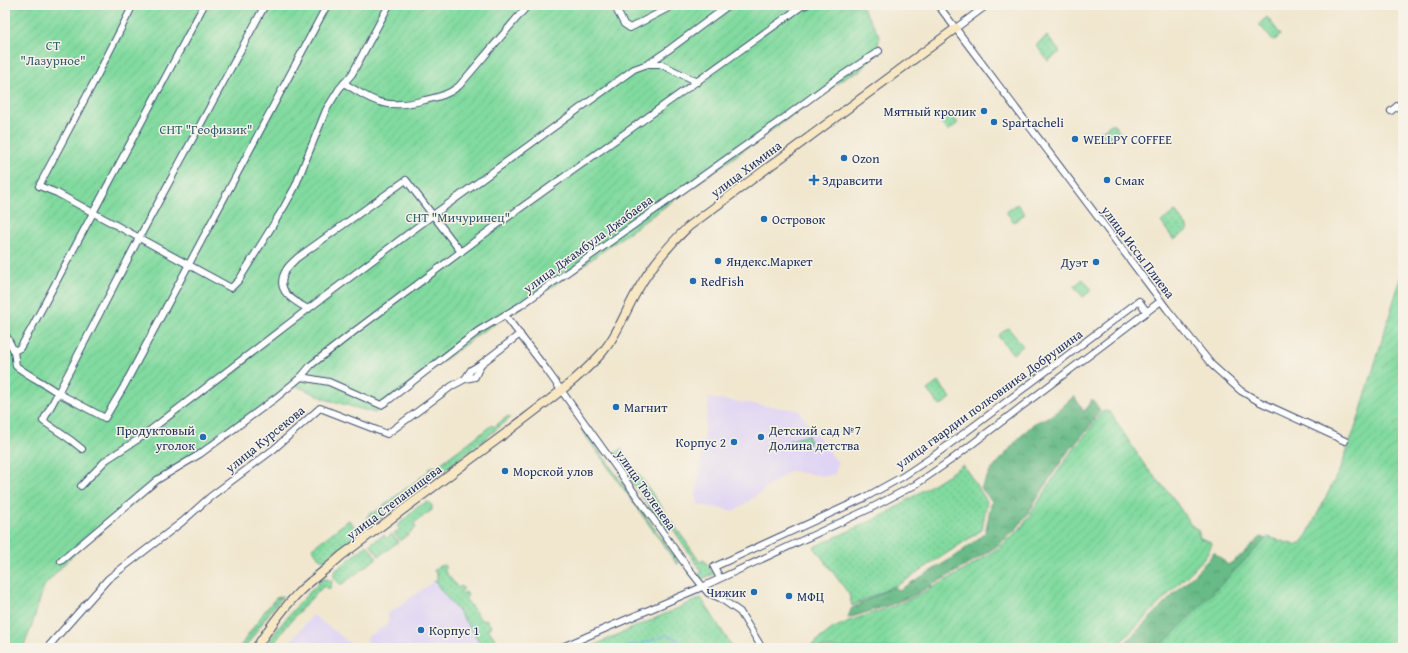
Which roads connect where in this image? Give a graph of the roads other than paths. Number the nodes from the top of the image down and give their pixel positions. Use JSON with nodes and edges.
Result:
{"nodes":[{"id":1,"x":133,"y":5,"type":"edge"},
{"id":2,"x":204,"y":5,"type":"edge"},
{"id":3,"x":265,"y":5,"type":"edge"},
{"id":4,"x":327,"y":5,"type":"edge"},
{"id":5,"x":389,"y":5,"type":"edge"},
{"id":6,"x":528,"y":5,"type":"edge"},
{"id":7,"x":614,"y":5,"type":"edge"},
{"id":8,"x":672,"y":5,"type":"edge"},
{"id":9,"x":729,"y":5,"type":"edge"},
{"id":10,"x":806,"y":5,"type":"edge"},
{"id":11,"x":938,"y":5,"type":"edge"},
{"id":12,"x":986,"y":5,"type":"edge"},
{"id":13,"x":956,"y":28,"type":"junction"},
{"id":14,"x":879,"y":51,"type":"dead end"},
{"id":15,"x":648,"y":64,"type":"junction"},
{"id":16,"x":698,"y":82,"type":"junction"},
{"id":17,"x":344,"y":83,"type":"junction"},
{"id":18,"x":1403,"y":101,"type":"edge"},
{"id":19,"x":1391,"y":111,"type":"dead end"},
{"id":20,"x":93,"y":213,"type":"junction"},
{"id":21,"x":433,"y":215,"type":"junction"},
{"id":22,"x":139,"y":238,"type":"junction"},
{"id":23,"x":461,"y":252,"type":"junction"},
{"id":24,"x":188,"y":266,"type":"junction"},
{"id":25,"x":1161,"y":300,"type":"junction"},
{"id":26,"x":308,"y":309,"type":"junction"},
{"id":27,"x":1147,"y":312,"type":"junction"},
{"id":28,"x":505,"y":315,"type":"junction"},
{"id":29,"x":5,"y":332,"type":"edge"},
{"id":30,"x":520,"y":334,"type":"junction"},
{"id":31,"x":14,"y":351,"type":"junction"},
{"id":32,"x":301,"y":377,"type":"junction"},
{"id":33,"x":560,"y":390,"type":"junction"},
{"id":34,"x":58,"y":393,"type":"junction"},
{"id":35,"x":1345,"y":441,"type":"dead end"},
{"id":36,"x":82,"y":449,"type":"dead end"},
{"id":37,"x":81,"y":486,"type":"dead end"},
{"id":38,"x":61,"y":561,"type":"dead end"},
{"id":39,"x":720,"y":578,"type":"junction"},
{"id":40,"x":702,"y":587,"type":"junction"},
{"id":41,"x":47,"y":648,"type":"edge"},
{"id":42,"x":256,"y":648,"type":"edge"},
{"id":43,"x":560,"y":648,"type":"edge"},
{"id":44,"x":762,"y":648,"type":"edge"}],
"edges":[{"from":1,"to":20,"type":"street"},
{"from":2,"to":20,"type":"street"},
{"from":3,"to":22,"type":"street"},
{"from":4,"to":24,"type":"street"},
{"from":5,"to":17,"type":"street"},
{"from":6,"to":17,"type":"street"},
{"from":7,"to":8,"type":"street"},
{"from":9,"to":15,"type":"street"},
{"from":10,"to":16,"type":"street"},
{"from":11,"to":13,"type":"street","name":"улица Иссы Плиева"},
{"from":12,"to":13,"type":"street","name":"улица Химина"},
{"from":13,"to":25,"type":"street","name":"улица Иссы Плиева"},
{"from":13,"to":33,"type":"street","name":"улица Химина"},
{"from":14,"to":28,"type":"street","name":"улица Джамбула Джабаева"},
{"from":15,"to":16,"type":"street"},
{"from":15,"to":21,"type":"street"},
{"from":16,"to":23,"type":"street"},
{"from":17,"to":24,"type":"street"},
{"from":18,"to":19,"type":"street"},
{"from":20,"to":22,"type":"street"},
{"from":20,"to":31,"type":"street"},
{"from":21,"to":23,"type":"street"},
{"from":21,"to":26,"type":"street"},
{"from":21,"to":26,"type":"street"},
{"from":22,"to":24,"type":"street"},
{"from":22,"to":34,"type":"street"},
{"from":23,"to":32,"type":"street"},
{"from":24,"to":34,"type":"street"},
{"from":25,"to":27,"type":"street","name":"улица гвардии полковника Добрушина"},
{"from":25,"to":35,"type":"street","name":"улица Иссы Плиева"},
{"from":26,"to":37,"type":"street"},
{"from":27,"to":39,"type":"street","name":"улица гвардии полковника Добрушина"},
{"from":27,"to":39,"type":"street","name":"улица гвардии полковника Добрушина"},
{"from":28,"to":30,"type":"street","name":"улица Тюленева"},
{"from":28,"to":32,"type":"street","name":"улица Джамбула Джабаева"},
{"from":29,"to":31,"type":"street"},
{"from":30,"to":33,"type":"street","name":"улица Тюленева"},
{"from":30,"to":41,"type":"street","name":"улица Курсекова"},
{"from":31,"to":34,"type":"street"},
{"from":32,"to":38,"type":"street"},
{"from":33,"to":40,"type":"street","name":"улица Тюленева"},
{"from":33,"to":42,"type":"street","name":"улица Степанищева"},
{"from":34,"to":36,"type":"street"},
{"from":39,"to":40,"type":"street","name":"улица гвардии полковника Добрушина"},
{"from":40,"to":43,"type":"street","name":"улица гвардии полковника Добрушина"},
{"from":40,"to":44,"type":"street","name":"улица Тюленева"}]}
